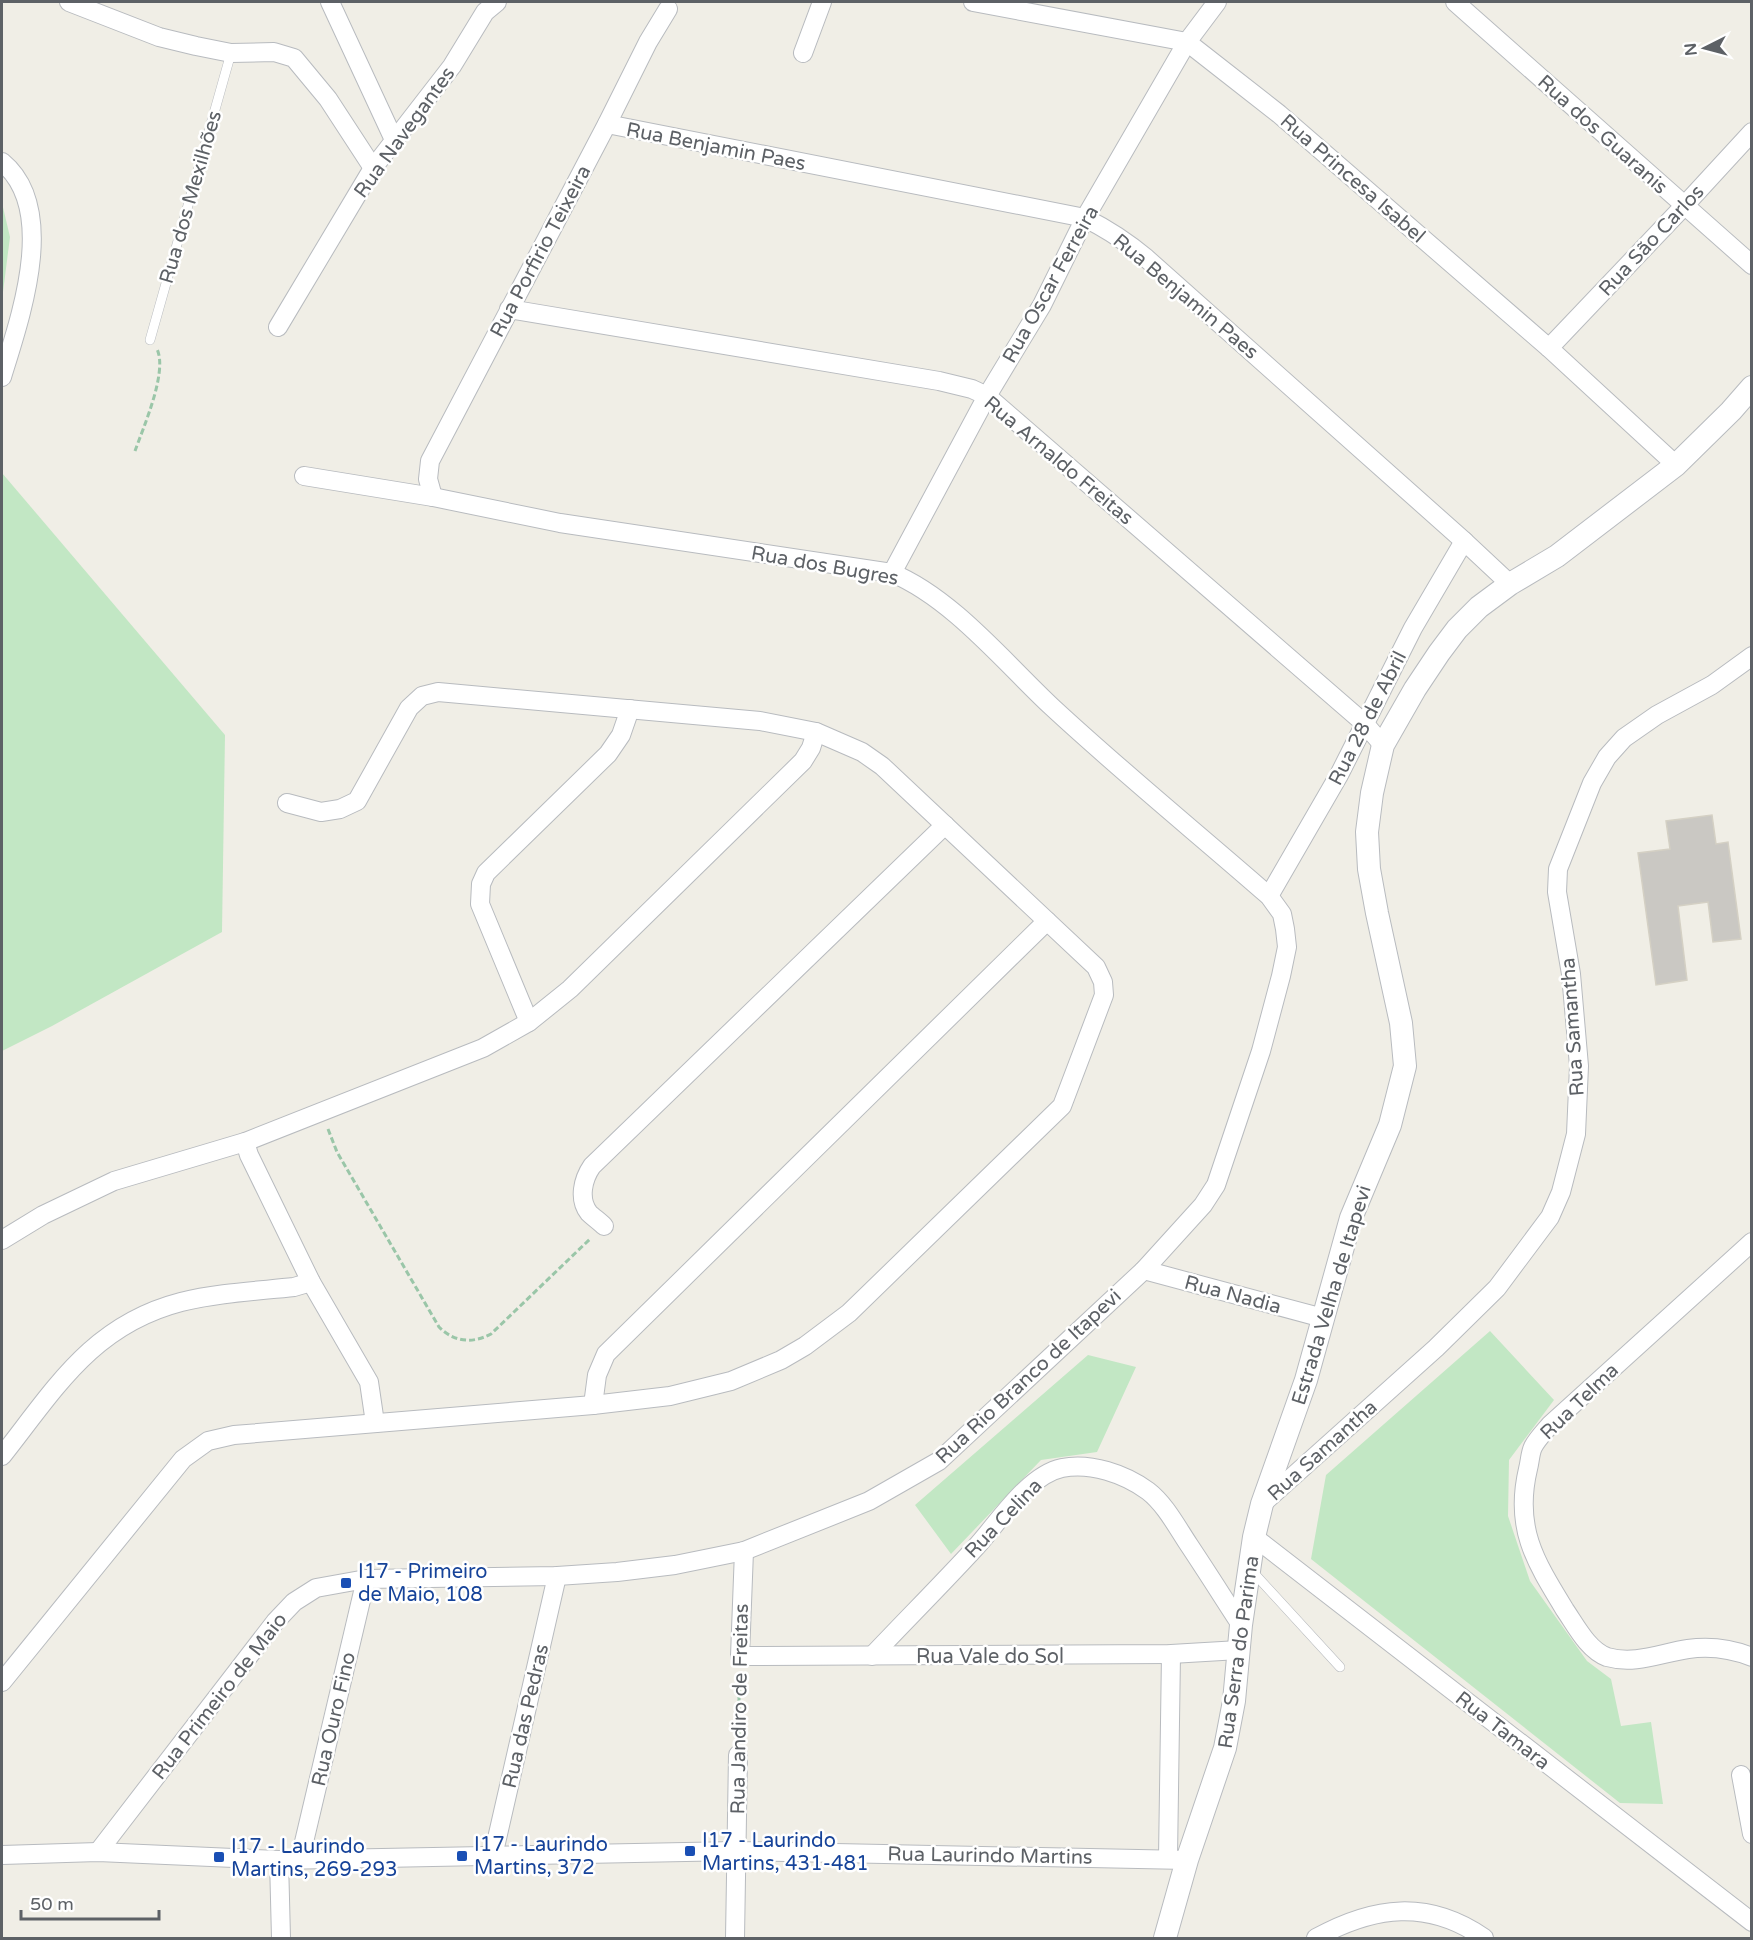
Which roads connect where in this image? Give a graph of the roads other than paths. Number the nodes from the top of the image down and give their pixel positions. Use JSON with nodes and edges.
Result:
{"nodes":[{"id":1,"x":69,"y":2,"type":"edge"},
{"id":2,"x":330,"y":2,"type":"edge"},
{"id":3,"x":822,"y":2,"type":"edge"},
{"id":4,"x":973,"y":2,"type":"edge"},
{"id":5,"x":1217,"y":2,"type":"edge"},
{"id":6,"x":1455,"y":2,"type":"edge"},
{"id":7,"x":487,"y":5,"type":"edge"},
{"id":8,"x":668,"y":9,"type":"dead end"},
{"id":9,"x":1187,"y":42,"type":"junction"},
{"id":10,"x":231,"y":53,"type":"junction"},
{"id":11,"x":802,"y":53,"type":"dead end"},
{"id":12,"x":607,"y":124,"type":"junction"},
{"id":13,"x":1752,"y":132,"type":"edge"},
{"id":14,"x":395,"y":142,"type":"junction"},
{"id":15,"x":2,"y":162,"type":"edge"},
{"id":16,"x":374,"y":168,"type":"junction"},
{"id":17,"x":1684,"y":206,"type":"junction"},
{"id":18,"x":1084,"y":218,"type":"junction"},
{"id":19,"x":1752,"y":265,"type":"edge"},
{"id":20,"x":509,"y":309,"type":"junction"},
{"id":21,"x":278,"y":327,"type":"dead end"},
{"id":22,"x":150,"y":340,"type":"road end"},
{"id":23,"x":1549,"y":348,"type":"junction"},
{"id":24,"x":2,"y":377,"type":"edge"},
{"id":25,"x":1752,"y":387,"type":"edge"},
{"id":26,"x":987,"y":396,"type":"junction"},
{"id":27,"x":1676,"y":465,"type":"junction"},
{"id":28,"x":304,"y":476,"type":"dead end"},
{"id":29,"x":433,"y":497,"type":"junction"},
{"id":30,"x":1464,"y":541,"type":"junction"},
{"id":31,"x":892,"y":573,"type":"junction"},
{"id":32,"x":1510,"y":584,"type":"junction"},
{"id":33,"x":1752,"y":656,"type":"edge"},
{"id":34,"x":630,"y":709,"type":"junction"},
{"id":35,"x":1364,"y":723,"type":"junction"},
{"id":36,"x":816,"y":732,"type":"junction"},
{"id":37,"x":1383,"y":745,"type":"junction"},
{"id":38,"x":287,"y":802,"type":"dead end"},
{"id":39,"x":945,"y":825,"type":"junction"},
{"id":40,"x":1269,"y":896,"type":"junction"},
{"id":41,"x":1047,"y":921,"type":"junction"},
{"id":42,"x":529,"y":1022,"type":"junction"},
{"id":43,"x":245,"y":1142,"type":"junction"},
{"id":44,"x":604,"y":1226,"type":"road end"},
{"id":45,"x":2,"y":1240,"type":"edge"},
{"id":46,"x":1752,"y":1242,"type":"edge"},
{"id":47,"x":1144,"y":1270,"type":"junction"},
{"id":48,"x":311,"y":1282,"type":"junction"},
{"id":49,"x":1323,"y":1318,"type":"junction"},
{"id":50,"x":593,"y":1405,"type":"junction"},
{"id":51,"x":375,"y":1423,"type":"junction"},
{"id":52,"x":2,"y":1456,"type":"edge"},
{"id":53,"x":1262,"y":1504,"type":"junction"},
{"id":54,"x":1254,"y":1537,"type":"junction"},
{"id":55,"x":744,"y":1551,"type":"junction"},
{"id":56,"x":1250,"y":1570,"type":"junction"},
{"id":57,"x":557,"y":1576,"type":"junction"},
{"id":58,"x":366,"y":1579,"type":"junction"},
{"id":59,"x":1241,"y":1625,"type":"junction"},
{"id":60,"x":1239,"y":1650,"type":"junction"},
{"id":61,"x":1171,"y":1654,"type":"junction"},
{"id":62,"x":740,"y":1656,"type":"joint"},
{"id":63,"x":873,"y":1656,"type":"junction"},
{"id":64,"x":1752,"y":1657,"type":"edge"},
{"id":65,"x":1340,"y":1667,"type":"dead end"},
{"id":66,"x":2,"y":1682,"type":"edge"},
{"id":67,"x":738,"y":1755,"type":"road end"},
{"id":68,"x":1741,"y":1775,"type":"dead end"},
{"id":69,"x":1752,"y":1834,"type":"edge"},
{"id":70,"x":736,"y":1851,"type":"junction"},
{"id":71,"x":98,"y":1852,"type":"junction"},
{"id":72,"x":2,"y":1855,"type":"edge"},
{"id":73,"x":493,"y":1856,"type":"junction"},
{"id":74,"x":300,"y":1859,"type":"junction"},
{"id":75,"x":1177,"y":1859,"type":"junction"},
{"id":76,"x":279,"y":1860,"type":"junction"},
{"id":77,"x":1752,"y":1922,"type":"edge"},
{"id":78,"x":281,"y":1938,"type":"edge"},
{"id":79,"x":735,"y":1938,"type":"edge"},
{"id":80,"x":1165,"y":1938,"type":"edge"},
{"id":81,"x":1316,"y":1938,"type":"edge"},
{"id":82,"x":1484,"y":1938,"type":"edge"}],
"edges":[{"from":1,"to":10,"type":"street"},
{"from":2,"to":14,"type":"street"},
{"from":3,"to":11,"type":"street"},
{"from":4,"to":9,"type":"street","name":"Rua Princesa Isabel"},
{"from":5,"to":9,"type":"street","name":"Rua Oscar Ferreira"},
{"from":6,"to":17,"type":"street","name":"Rua dos Guaranis"},
{"from":7,"to":14,"type":"street","name":"Rua Navegantes"},
{"from":8,"to":12,"type":"street","name":"Rua Porfirio Teixeira"},
{"from":9,"to":18,"type":"street","name":"Rua Oscar Ferreira"},
{"from":9,"to":23,"type":"street","name":"Rua Princesa Isabel"},
{"from":10,"to":16,"type":"street"},
{"from":10,"to":22,"type":"lane","name":"Rua dos Mexilhões"},
{"from":12,"to":18,"type":"street","name":"Rua Benjamin Paes"},
{"from":12,"to":20,"type":"street","name":"Rua Porfirio Teixeira"},
{"from":13,"to":17,"type":"street","name":"Rua São Carlos"},
{"from":14,"to":16,"type":"street","name":"Rua Navegantes"},
{"from":15,"to":24,"type":"street"},
{"from":16,"to":21,"type":"street","name":"Rua Navegantes"},
{"from":17,"to":19,"type":"street","name":"Rua dos Guaranis"},
{"from":17,"to":23,"type":"street","name":"Rua São Carlos"},
{"from":18,"to":26,"type":"street","name":"Rua Oscar Ferreira"},
{"from":18,"to":30,"type":"street","name":"Rua Benjamin Paes"},
{"from":20,"to":26,"type":"street","name":"Rua Arnaldo Freitas"},
{"from":20,"to":29,"type":"street","name":"Rua Porfirio Teixeira"},
{"from":23,"to":27,"type":"street","name":"Rua Princesa Isabel"},
{"from":25,"to":27,"type":"street","name":"Estrada Velha de Itapevi"},
{"from":26,"to":31,"type":"street","name":"Rua Oscar Ferreira"},
{"from":26,"to":35,"type":"street","name":"Rua Arnaldo Freitas"},
{"from":27,"to":32,"type":"street","name":"Estrada Velha de Itapevi"},
{"from":28,"to":29,"type":"street","name":"Rua dos Bugres"},
{"from":29,"to":31,"type":"street","name":"Rua dos Bugres"},
{"from":30,"to":32,"type":"street","name":"Rua Benjamin Paes"},
{"from":30,"to":35,"type":"street","name":"Rua 28 de Abril"},
{"from":31,"to":40,"type":"street","name":"Rua dos Bugres"},
{"from":32,"to":37,"type":"street","name":"Estrada Velha de Itapevi"},
{"from":33,"to":53,"type":"street","name":"Rua Samantha"},
{"from":34,"to":36,"type":"street"},
{"from":34,"to":38,"type":"street"},
{"from":34,"to":42,"type":"street"},
{"from":35,"to":37,"type":"street","name":"Rua Arnaldo Freitas"},
{"from":35,"to":40,"type":"street","name":"Rua 28 de Abril"},
{"from":36,"to":39,"type":"street"},
{"from":36,"to":42,"type":"street"},
{"from":37,"to":49,"type":"street","name":"Estrada Velha de Itapevi"},
{"from":39,"to":41,"type":"street"},
{"from":39,"to":44,"type":"street"},
{"from":40,"to":47,"type":"street","name":"Rua Rio Branco de Itapevi"},
{"from":41,"to":50,"type":"street"},
{"from":41,"to":50,"type":"street"},
{"from":42,"to":43,"type":"street"},
{"from":43,"to":45,"type":"street"},
{"from":43,"to":48,"type":"street"},
{"from":46,"to":64,"type":"street","name":"Rua Telma"},
{"from":47,"to":49,"type":"street","name":"Rua Nadia"},
{"from":47,"to":55,"type":"street","name":"Rua Rio Branco de Itapevi"},
{"from":48,"to":51,"type":"street"},
{"from":48,"to":52,"type":"street"},
{"from":49,"to":53,"type":"street","name":"Estrada Velha de Itapevi"},
{"from":50,"to":51,"type":"street"},
{"from":51,"to":66,"type":"street"},
{"from":53,"to":54,"type":"street","name":"Estrada Velha de Itapevi"},
{"from":54,"to":56,"type":"street","name":"Rua Serra do Parima"},
{"from":54,"to":77,"type":"street","name":"Rua Tamara"},
{"from":55,"to":57,"type":"street","name":"Rua Rio Branco de Itapevi"},
{"from":55,"to":62,"type":"street","name":"Rua Jandiro de Freitas"},
{"from":56,"to":59,"type":"street","name":"Rua Serra do Parima"},
{"from":56,"to":65,"type":"lane"},
{"from":57,"to":58,"type":"street","name":"Rua Rio Branco de Itapevi"},
{"from":57,"to":73,"type":"street","name":"Rua das Pedras"},
{"from":58,"to":71,"type":"street","name":"Rua Primeiro de Maio"},
{"from":58,"to":74,"type":"street","name":"Rua Ouro Fino"},
{"from":59,"to":60,"type":"street","name":"Rua Serra do Parima"},
{"from":59,"to":63,"type":"street","name":"Rua Celina"},
{"from":60,"to":61,"type":"street","name":"Rua Vale do Sol"},
{"from":60,"to":75,"type":"street","name":"Rua Serra do Parima"},
{"from":61,"to":63,"type":"street","name":"Rua Vale do Sol"},
{"from":61,"to":75,"type":"street"},
{"from":62,"to":63,"type":"street","name":"Rua Vale do Sol"},
{"from":67,"to":70,"type":"street","name":"Rua Jandiro de Freitas"},
{"from":68,"to":69,"type":"street"},
{"from":70,"to":73,"type":"street","name":"Rua Laurindo Martins"},
{"from":70,"to":75,"type":"street","name":"Rua Laurindo Martins"},
{"from":70,"to":79,"type":"street","name":"Rua Jandiro de Freitas"},
{"from":71,"to":72,"type":"street","name":"Rua Laurindo Martins"},
{"from":71,"to":76,"type":"street","name":"Rua Laurindo Martins"},
{"from":73,"to":74,"type":"street","name":"Rua Laurindo Martins"},
{"from":74,"to":76,"type":"street","name":"Rua Laurindo Martins"},
{"from":75,"to":80,"type":"street","name":"Rua Serra do Parima"},
{"from":76,"to":78,"type":"street"},
{"from":81,"to":82,"type":"street"}]}
